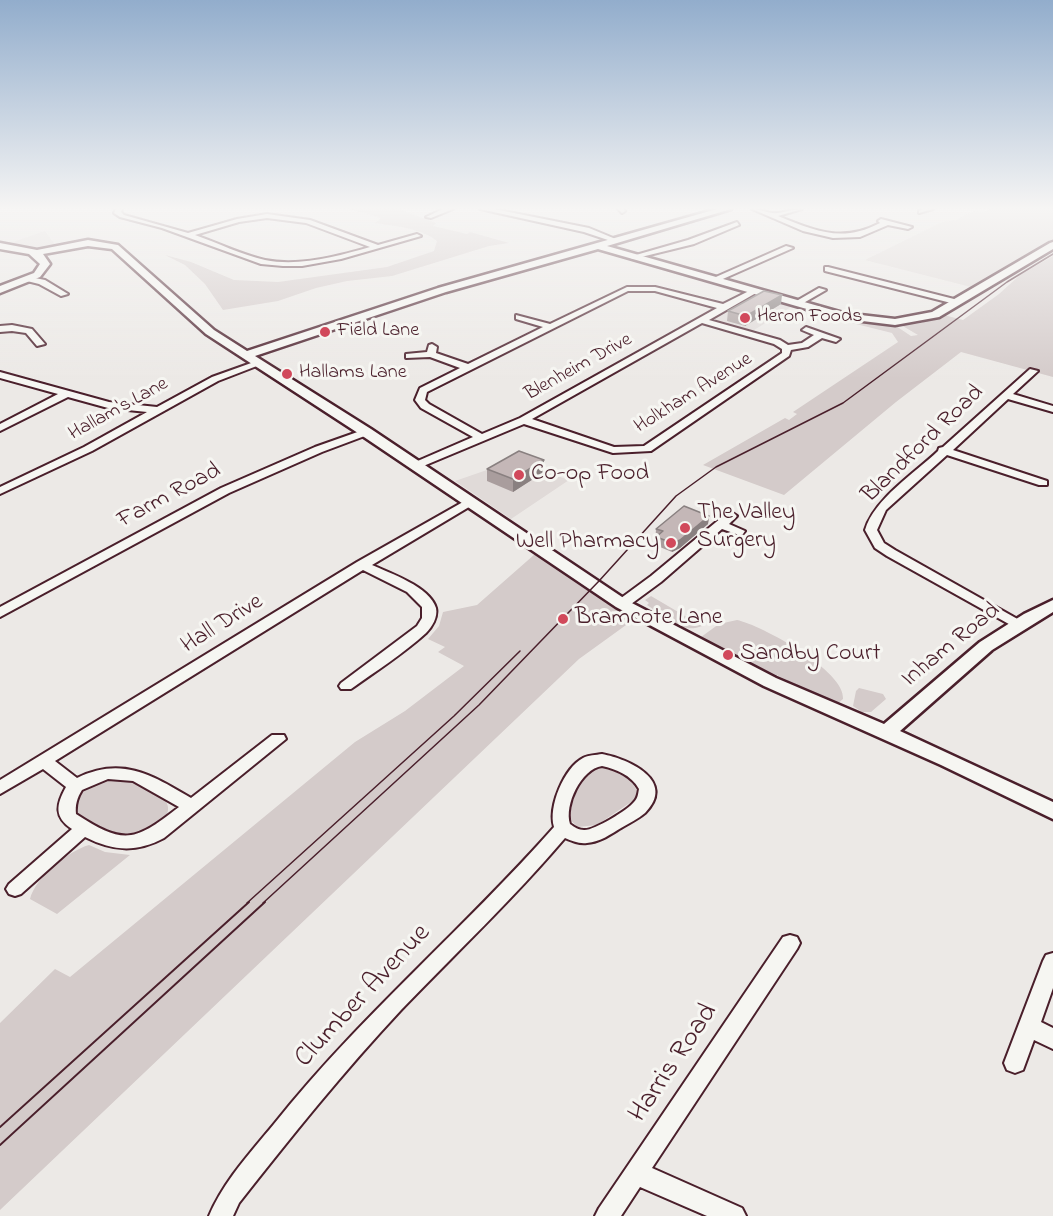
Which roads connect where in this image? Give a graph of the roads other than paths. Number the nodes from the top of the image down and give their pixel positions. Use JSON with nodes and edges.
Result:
{"nodes":[{"id":1,"x":44,"y":266,"type":"edge"},
{"id":2,"x":135,"y":266,"type":"edge"},
{"id":3,"x":524,"y":266,"type":"edge"},
{"id":4,"x":663,"y":266,"type":"edge"},
{"id":5,"x":746,"y":266,"type":"edge"},
{"id":6,"x":1017,"y":266,"type":"edge"},
{"id":7,"x":828,"y":269,"type":"dead end"},
{"id":8,"x":30,"y":279,"type":"junction"},
{"id":9,"x":712,"y":280,"type":"junction"},
{"id":10,"x":0,"y":290,"type":"edge"},
{"id":11,"x":822,"y":290,"type":"dead end"},
{"id":12,"x":753,"y":291,"type":"junction"},
{"id":13,"x":64,"y":294,"type":"dead end"},
{"id":14,"x":955,"y":302,"type":"junction"},
{"id":15,"x":796,"y":303,"type":"junction"},
{"id":16,"x":724,"y":307,"type":"junction"},
{"id":17,"x":519,"y":317,"type":"dead end"},
{"id":18,"x":701,"y":320,"type":"junction"},
{"id":19,"x":549,"y":326,"type":"junction"},
{"id":20,"x":0,"y":329,"type":"edge"},
{"id":21,"x":806,"y":330,"type":"dead end"},
{"id":22,"x":822,"y":334,"type":"junction"},
{"id":23,"x":51,"y":338,"type":"dead end"},
{"id":24,"x":836,"y":339,"type":"dead end"},
{"id":25,"x":787,"y":348,"type":"junction"},
{"id":26,"x":246,"y":355,"type":"junction"},
{"id":27,"x":409,"y":356,"type":"dead end"},
{"id":28,"x":257,"y":363,"type":"junction"},
{"id":29,"x":467,"y":367,"type":"junction"},
{"id":30,"x":1033,"y":371,"type":"dead end"},
{"id":31,"x":0,"y":375,"type":"edge"},
{"id":32,"x":66,"y":394,"type":"junction"},
{"id":33,"x":1005,"y":395,"type":"junction"},
{"id":34,"x":1053,"y":409,"type":"edge"},
{"id":35,"x":157,"y":410,"type":"junction"},
{"id":36,"x":524,"y":420,"type":"junction"},
{"id":37,"x":0,"y":428,"type":"edge"},
{"id":38,"x":366,"y":432,"type":"junction"},
{"id":39,"x":483,"y":438,"type":"junction"},
{"id":40,"x":943,"y":450,"type":"junction"},
{"id":41,"x":417,"y":465,"type":"junction"},
{"id":42,"x":1043,"y":483,"type":"dead end"},
{"id":43,"x":0,"y":491,"type":"edge"},
{"id":44,"x":470,"y":502,"type":"junction"},
{"id":45,"x":739,"y":531,"type":"dead end"},
{"id":46,"x":362,"y":565,"type":"junction"},
{"id":47,"x":622,"y":604,"type":"junction"},
{"id":48,"x":1053,"y":605,"type":"edge"},
{"id":49,"x":0,"y":612,"type":"edge"},
{"id":50,"x":1016,"y":624,"type":"junction"},
{"id":51,"x":346,"y":686,"type":"dead end"},
{"id":52,"x":887,"y":733,"type":"junction"},
{"id":53,"x":278,"y":739,"type":"dead end"},
{"id":54,"x":45,"y":762,"type":"junction"},
{"id":55,"x":76,"y":786,"type":"junction"},
{"id":56,"x":0,"y":788,"type":"edge"},
{"id":57,"x":191,"y":806,"type":"junction"},
{"id":58,"x":1053,"y":811,"type":"edge"},
{"id":59,"x":84,"y":828,"type":"junction"},
{"id":60,"x":563,"y":828,"type":"junction"},
{"id":61,"x":15,"y":889,"type":"dead end"},
{"id":62,"x":790,"y":943,"type":"dead end"},
{"id":63,"x":1053,"y":961,"type":"edge"},
{"id":64,"x":1029,"y":1026,"type":"junction"},
{"id":65,"x":1053,"y":1039,"type":"edge"},
{"id":66,"x":1015,"y":1063,"type":"dead end"},
{"id":67,"x":636,"y":1173,"type":"junction"},
{"id":68,"x":221,"y":1216,"type":"edge"},
{"id":69,"x":607,"y":1216,"type":"edge"},
{"id":70,"x":734,"y":1216,"type":"edge"}],
"edges":[{"from":1,"to":8,"type":"street"},
{"from":2,"to":26,"type":"street"},
{"from":3,"to":26,"type":"street"},
{"from":4,"to":9,"type":"street"},
{"from":5,"to":9,"type":"street"},
{"from":6,"to":14,"type":"street"},
{"from":7,"to":14,"type":"street"},
{"from":8,"to":10,"type":"street"},
{"from":8,"to":13,"type":"street"},
{"from":9,"to":12,"type":"street"},
{"from":11,"to":15,"type":"street"},
{"from":12,"to":15,"type":"street"},
{"from":12,"to":16,"type":"street","name":"Blenheim Drive"},
{"from":14,"to":15,"type":"street"},
{"from":16,"to":18,"type":"street","name":"Blenheim Drive"},
{"from":16,"to":19,"type":"street"},
{"from":17,"to":19,"type":"street"},
{"from":18,"to":25,"type":"street","name":"Holkham Avenue"},
{"from":18,"to":36,"type":"street","name":"Blenheim Drive"},
{"from":19,"to":29,"type":"street"},
{"from":20,"to":23,"type":"street"},
{"from":21,"to":22,"type":"street"},
{"from":22,"to":24,"type":"street"},
{"from":22,"to":25,"type":"street"},
{"from":25,"to":36,"type":"street","name":"Holkham Avenue"},
{"from":26,"to":28,"type":"street"},
{"from":27,"to":29,"type":"street"},
{"from":28,"to":35,"type":"street","name":"Hallam's Lane"},
{"from":28,"to":38,"type":"street"},
{"from":29,"to":39,"type":"street"},
{"from":30,"to":33,"type":"street","name":"Blandford Road"},
{"from":31,"to":32,"type":"street"},
{"from":32,"to":35,"type":"street"},
{"from":32,"to":37,"type":"street"},
{"from":33,"to":34,"type":"street"},
{"from":33,"to":40,"type":"street","name":"Blandford Road"},
{"from":35,"to":43,"type":"street","name":"Hallam's Lane"},
{"from":36,"to":39,"type":"street","name":"Blenheim Drive"},
{"from":38,"to":41,"type":"street"},
{"from":38,"to":49,"type":"street","name":"Farm Road"},
{"from":39,"to":41,"type":"street","name":"Blenheim Drive"},
{"from":40,"to":42,"type":"street"},
{"from":40,"to":50,"type":"street","name":"Blandford Road"},
{"from":41,"to":44,"type":"street"},
{"from":44,"to":46,"type":"street","name":"Hall Drive"},
{"from":44,"to":47,"type":"street"},
{"from":45,"to":47,"type":"street"},
{"from":46,"to":51,"type":"street"},
{"from":46,"to":54,"type":"street","name":"Hall Drive"},
{"from":47,"to":52,"type":"street"},
{"from":48,"to":50,"type":"street","name":"Inham Road"},
{"from":50,"to":52,"type":"street","name":"Inham Road"},
{"from":52,"to":58,"type":"street"},
{"from":53,"to":57,"type":"street"},
{"from":54,"to":55,"type":"street"},
{"from":54,"to":56,"type":"street","name":"Hall Drive"},
{"from":55,"to":57,"type":"street"},
{"from":55,"to":59,"type":"street"},
{"from":57,"to":59,"type":"street"},
{"from":59,"to":61,"type":"street"},
{"from":60,"to":60,"type":"street"},
{"from":60,"to":68,"type":"street","name":"Clumber Avenue"},
{"from":62,"to":67,"type":"street","name":"Harris Road"},
{"from":63,"to":64,"type":"street"},
{"from":64,"to":65,"type":"street"},
{"from":64,"to":66,"type":"street"},
{"from":67,"to":69,"type":"street","name":"Harris Road"},
{"from":67,"to":70,"type":"street"}]}
